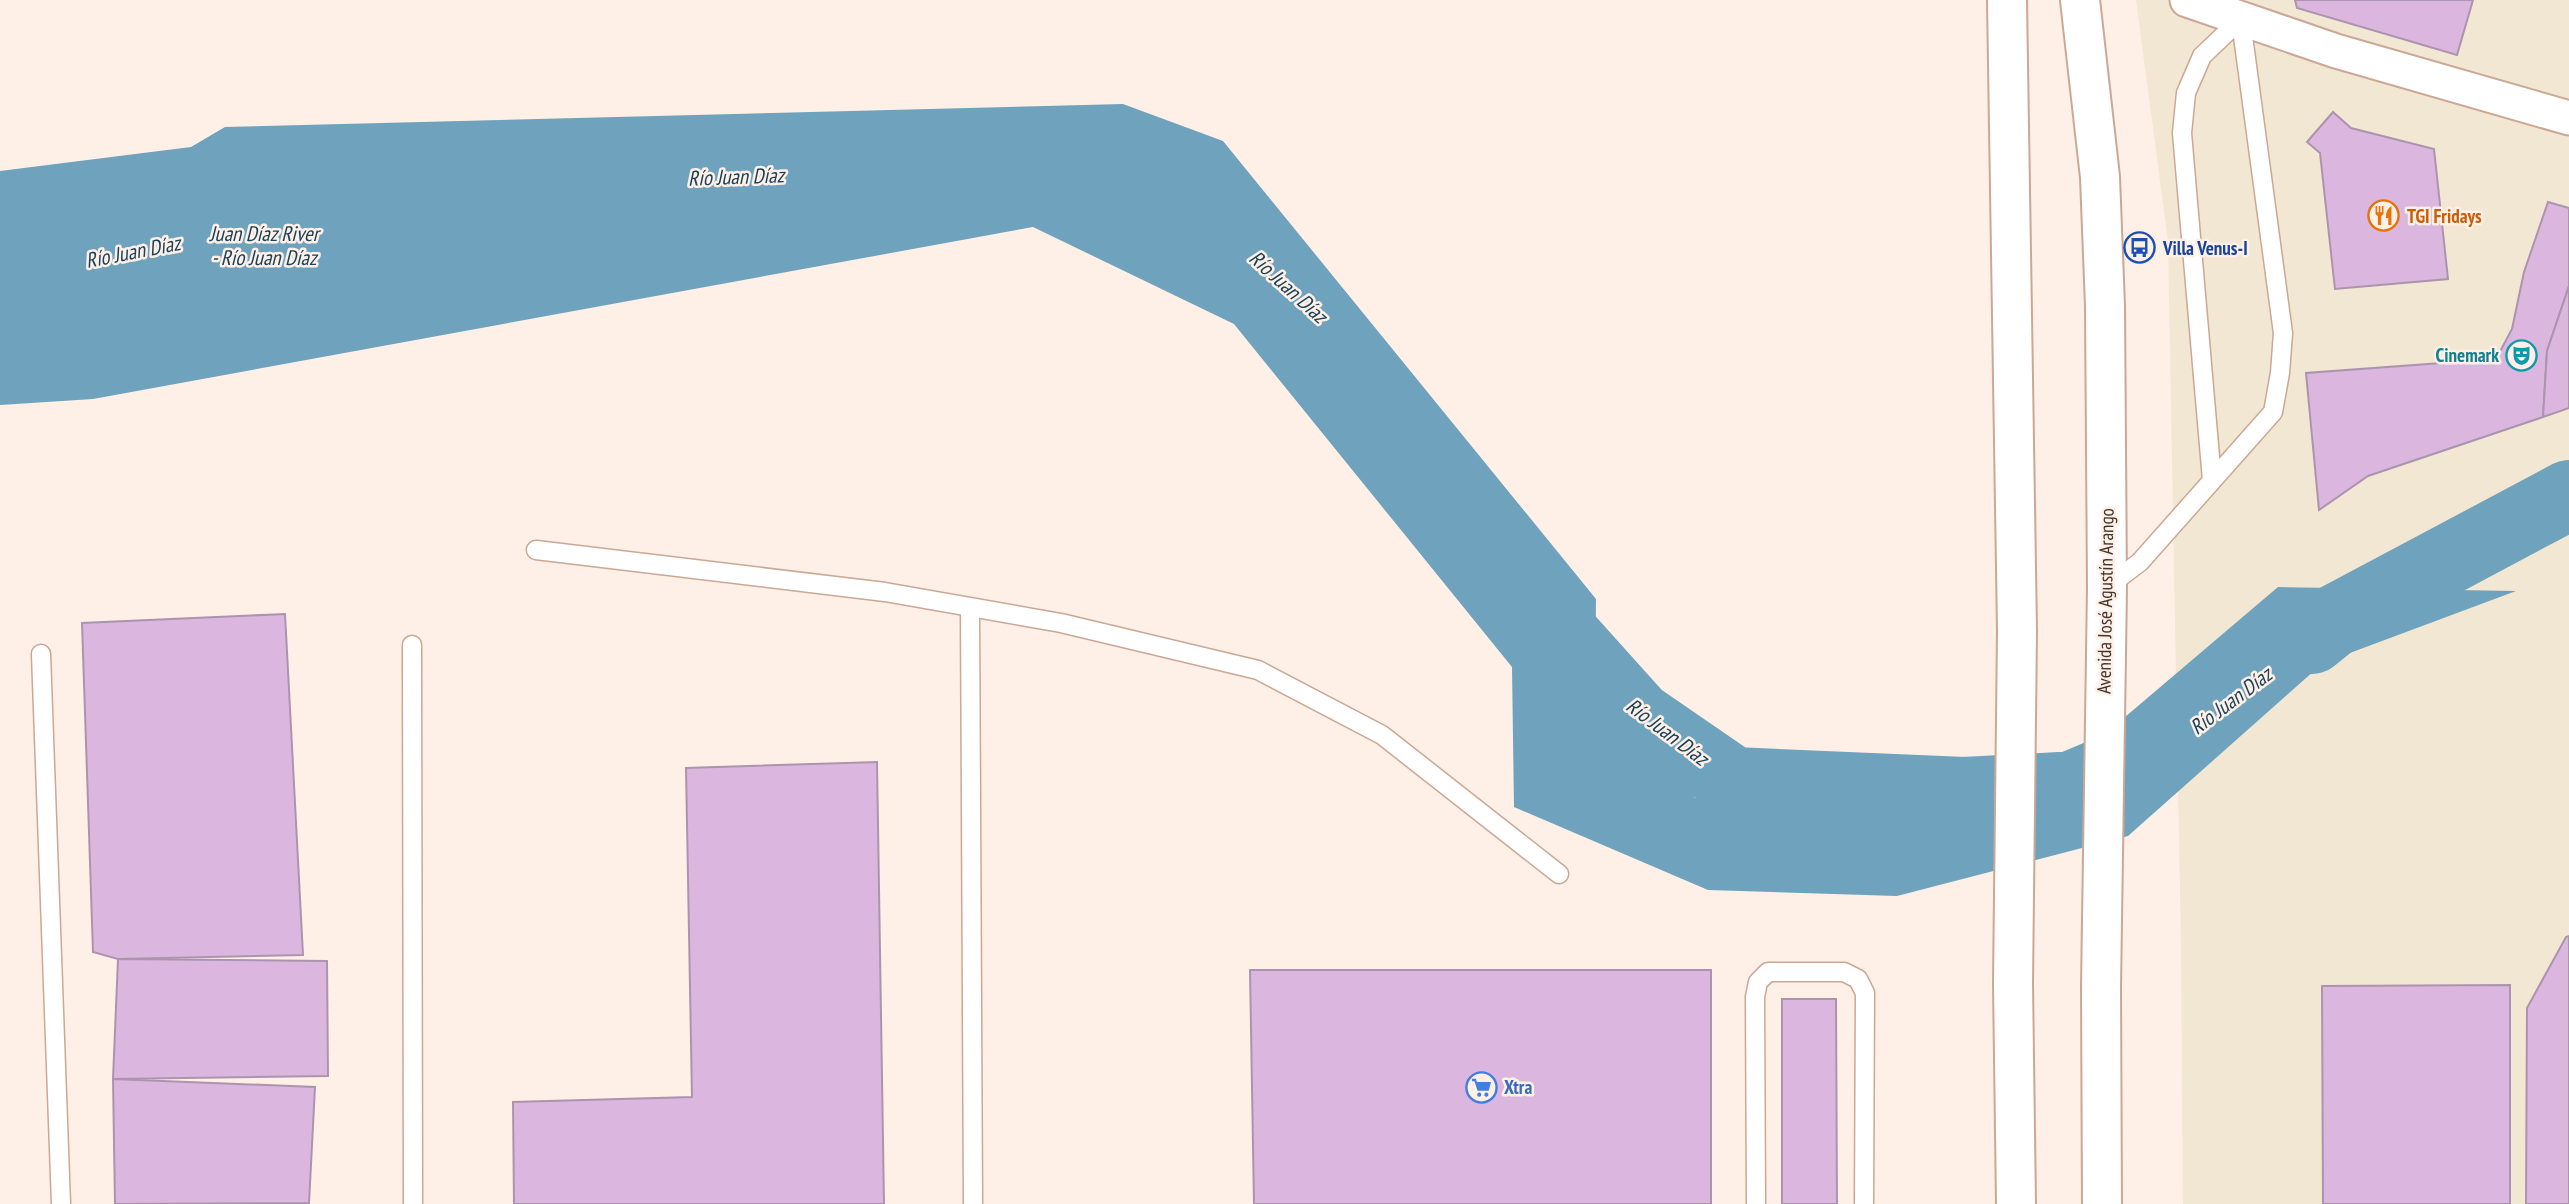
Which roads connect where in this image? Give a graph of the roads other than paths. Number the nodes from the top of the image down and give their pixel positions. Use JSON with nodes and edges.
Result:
{"nodes":[{"id":1,"x":2007,"y":0,"type":"edge"},
{"id":2,"x":2036,"y":0,"type":"edge"},
{"id":3,"x":2080,"y":0,"type":"edge"},
{"id":4,"x":2187,"y":0,"type":"edge"},
{"id":5,"x":2239,"y":10,"type":"edge"},
{"id":6,"x":2006,"y":82,"type":"junction"},
{"id":7,"x":2569,"y":118,"type":"edge"},
{"id":8,"x":2212,"y":481,"type":"junction"},
{"id":9,"x":536,"y":550,"type":"dead end"},
{"id":10,"x":2107,"y":587,"type":"junction"},
{"id":11,"x":970,"y":608,"type":"junction"},
{"id":12,"x":412,"y":645,"type":"dead end"},
{"id":13,"x":41,"y":654,"type":"dead end"},
{"id":14,"x":1559,"y":874,"type":"dead end"},
{"id":15,"x":61,"y":1204,"type":"edge"},
{"id":16,"x":413,"y":1204,"type":"edge"},
{"id":17,"x":973,"y":1204,"type":"edge"},
{"id":18,"x":1756,"y":1204,"type":"edge"},
{"id":19,"x":1864,"y":1204,"type":"edge"},
{"id":20,"x":2016,"y":1204,"type":"edge"},
{"id":21,"x":2102,"y":1204,"type":"edge"}],
"edges":[{"from":1,"to":6,"type":"main road"},
{"from":2,"to":6,"type":"main road"},
{"from":3,"to":10,"type":"main road","name":"Avenida José Agustín Arango"},
{"from":4,"to":5,"type":"street"},
{"from":5,"to":7,"type":"street"},
{"from":5,"to":8,"type":"lane"},
{"from":5,"to":8,"type":"lane"},
{"from":6,"to":20,"type":"main road"},
{"from":8,"to":10,"type":"lane"},
{"from":9,"to":11,"type":"lane"},
{"from":10,"to":21,"type":"main road","name":"Avenida José Agustín Arango"},
{"from":11,"to":14,"type":"lane"},
{"from":11,"to":17,"type":"lane"},
{"from":12,"to":16,"type":"lane"},
{"from":13,"to":15,"type":"lane"},
{"from":18,"to":19,"type":"lane"}]}
